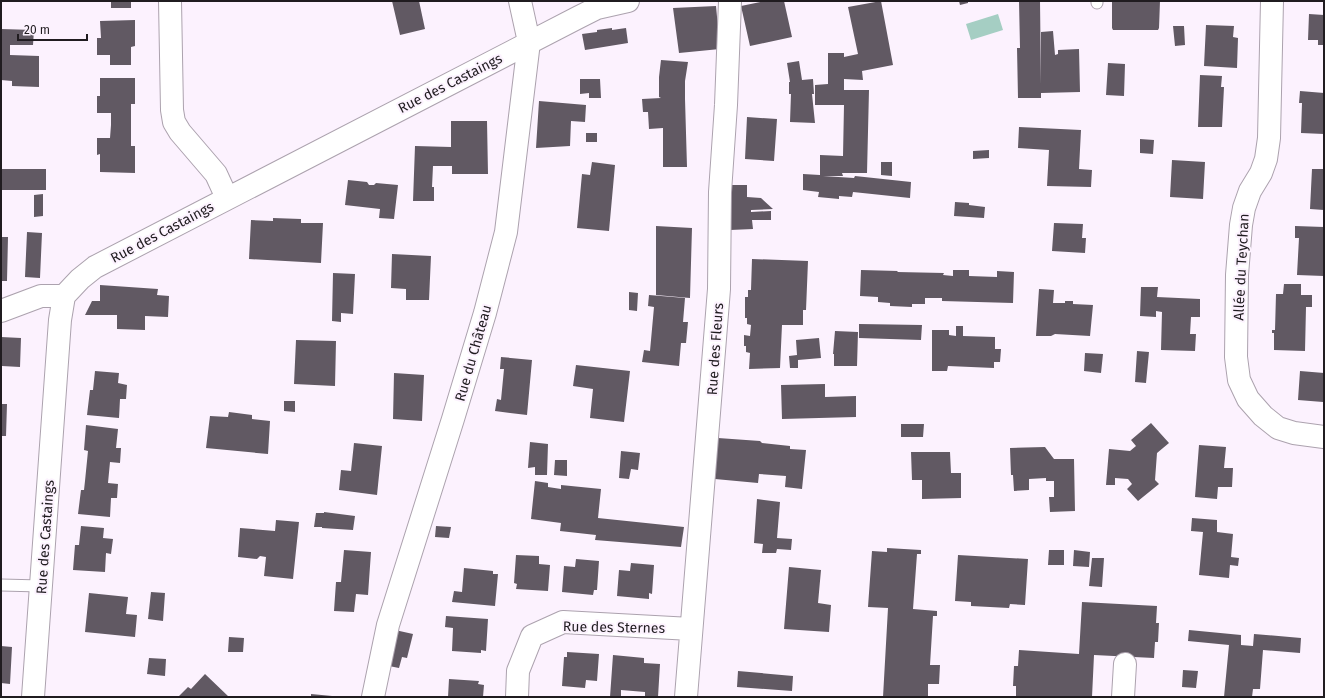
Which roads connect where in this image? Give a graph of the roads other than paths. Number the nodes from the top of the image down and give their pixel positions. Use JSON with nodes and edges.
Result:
{"nodes":[{"id":1,"x":170,"y":1,"type":"edge"},
{"id":2,"x":520,"y":1,"type":"edge"},
{"id":3,"x":628,"y":1,"type":"edge"},
{"id":4,"x":730,"y":1,"type":"edge"},
{"id":5,"x":1272,"y":1,"type":"edge"},
{"id":6,"x":529,"y":42,"type":"junction"},
{"id":7,"x":226,"y":198,"type":"junction"},
{"id":8,"x":64,"y":296,"type":"junction"},
{"id":9,"x":1,"y":311,"type":"edge"},
{"id":10,"x":1324,"y":437,"type":"edge"},
{"id":11,"x":1,"y":585,"type":"edge"},
{"id":12,"x":41,"y":586,"type":"junction"},
{"id":13,"x":691,"y":629,"type":"junction"},
{"id":14,"x":1126,"y":664,"type":"dead end"},
{"id":15,"x":33,"y":697,"type":"edge"},
{"id":16,"x":372,"y":697,"type":"edge"},
{"id":17,"x":516,"y":697,"type":"edge"},
{"id":18,"x":686,"y":697,"type":"edge"},
{"id":19,"x":1123,"y":697,"type":"edge"}],
"edges":[{"from":1,"to":7,"type":"street"},
{"from":2,"to":6,"type":"street","name":"Rue du Château"},
{"from":3,"to":6,"type":"street","name":"Rue des Castaings"},
{"from":4,"to":13,"type":"street","name":"Rue des Fleurs"},
{"from":5,"to":10,"type":"street","name":"Allée du Teychan"},
{"from":6,"to":7,"type":"street","name":"Rue des Castaings"},
{"from":6,"to":16,"type":"street","name":"Rue du Château"},
{"from":7,"to":8,"type":"street","name":"Rue des Castaings"},
{"from":8,"to":9,"type":"street"},
{"from":8,"to":12,"type":"street","name":"Rue des Castaings"},
{"from":11,"to":12,"type":"lane"},
{"from":12,"to":15,"type":"street","name":"Rue des Castaings"},
{"from":13,"to":17,"type":"street","name":"Rue des Sternes"},
{"from":13,"to":18,"type":"street","name":"Rue des Fleurs"},
{"from":14,"to":19,"type":"street"}]}
